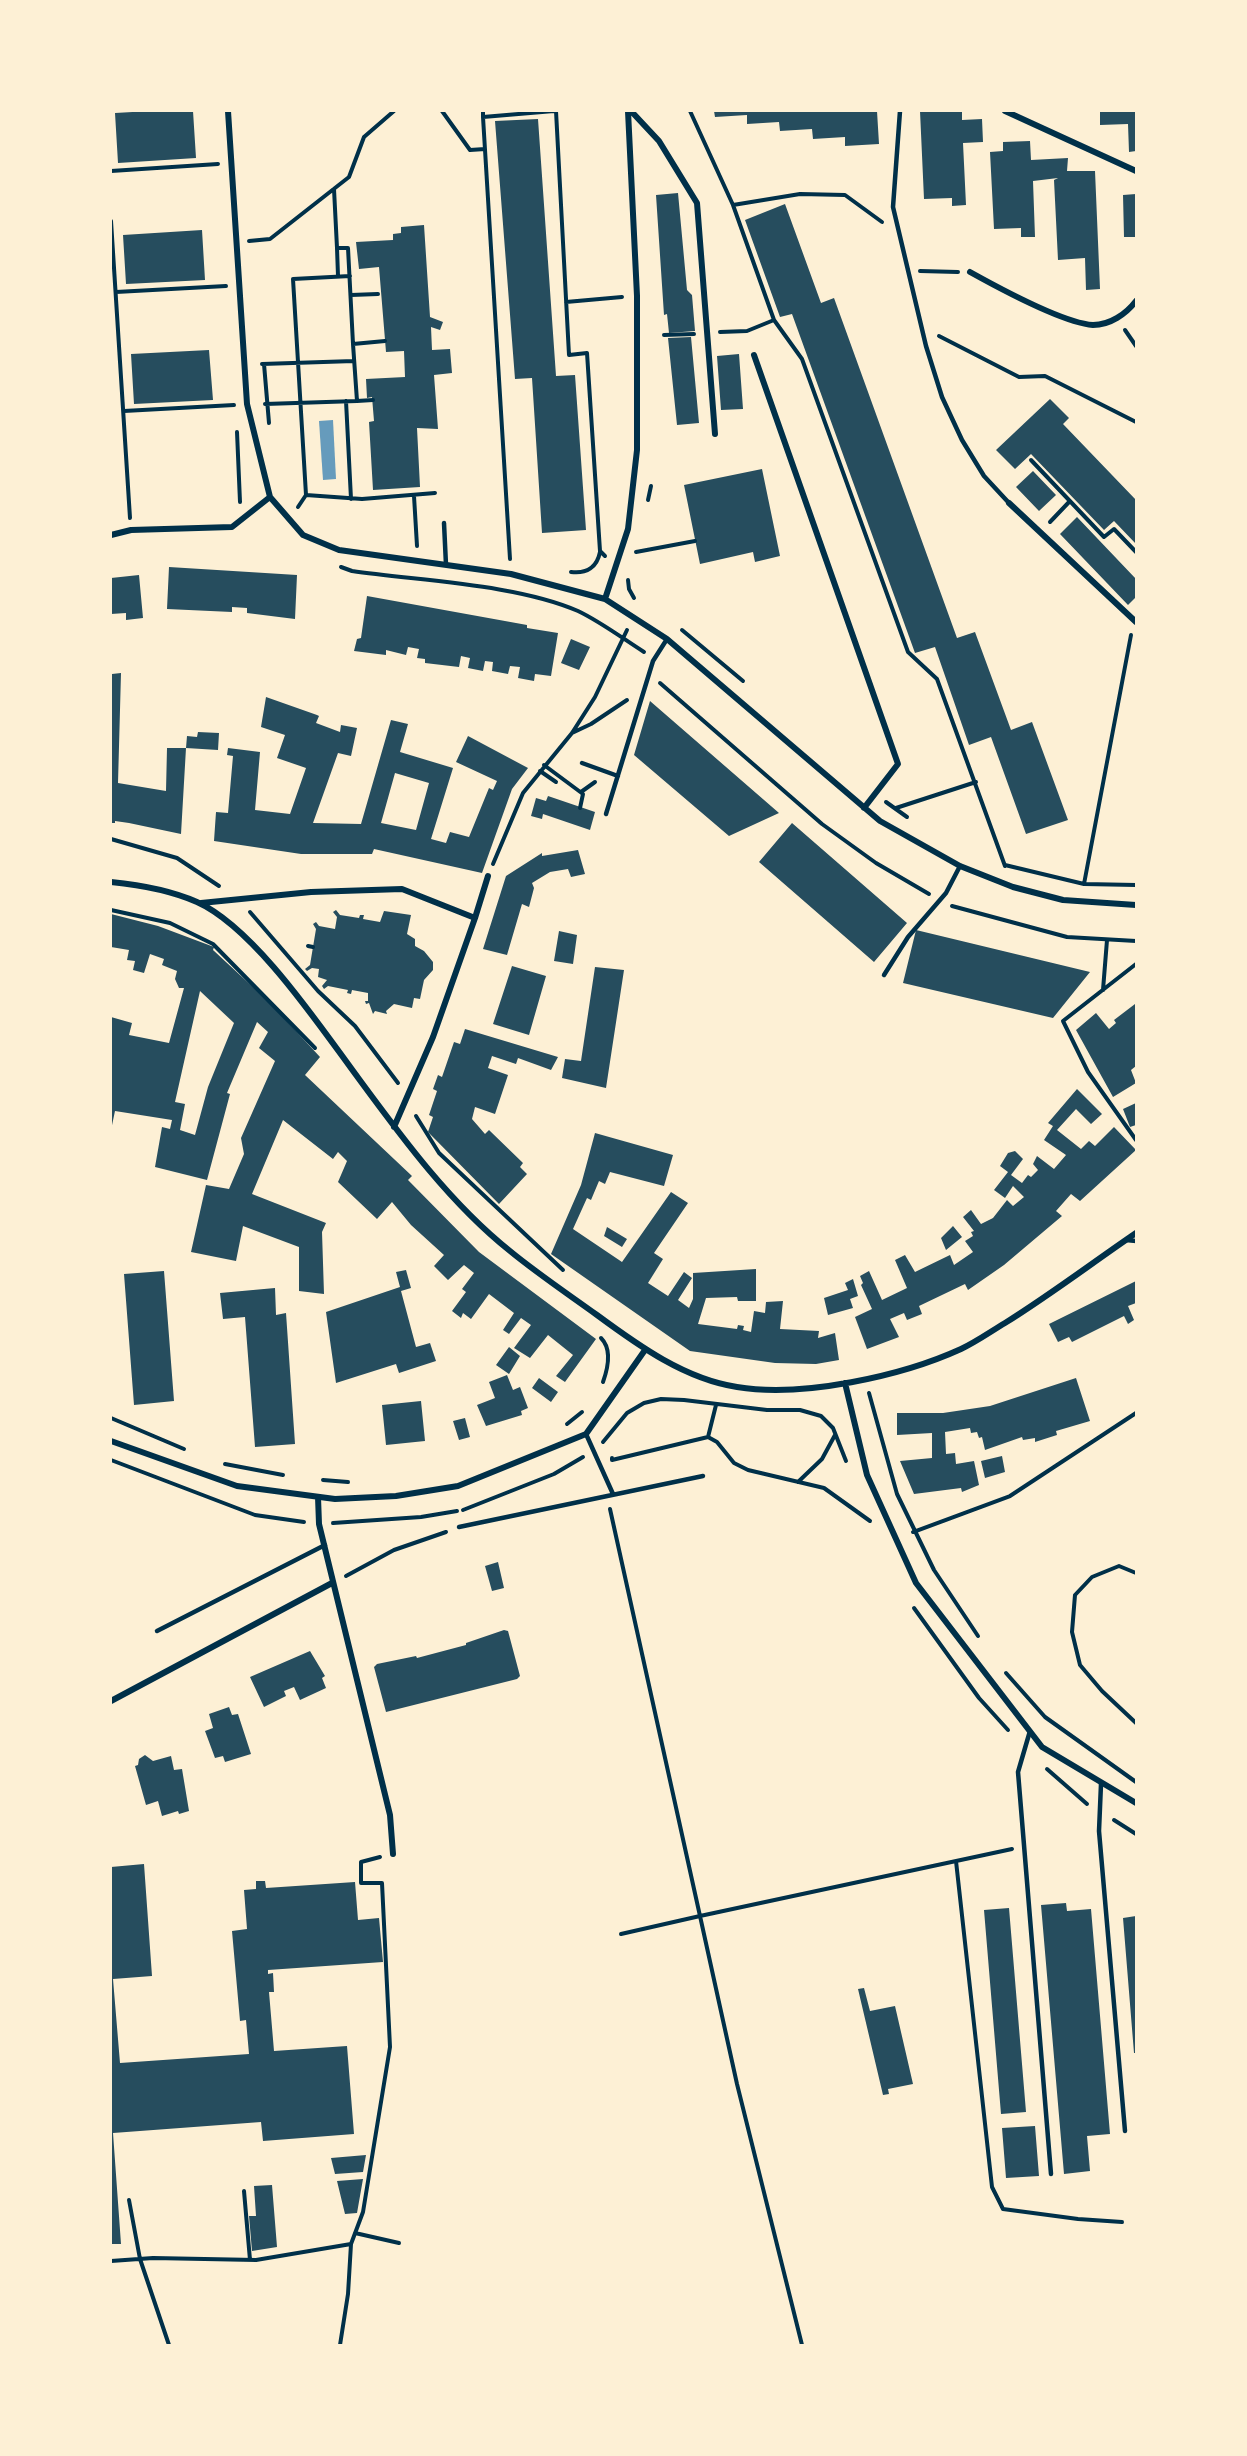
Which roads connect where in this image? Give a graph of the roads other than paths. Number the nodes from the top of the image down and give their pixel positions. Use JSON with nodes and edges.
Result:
{"nodes":[{"id":1,"x":228,"y":111,"type":"edge"},
{"id":2,"x":629,"y":111,"type":"edge"},
{"id":3,"x":900,"y":111,"type":"edge"},
{"id":4,"x":1005,"y":111,"type":"edge"},
{"id":5,"x":1136,"y":171,"type":"edge"},
{"id":6,"x":970,"y":272,"type":"road end"},
{"id":7,"x":1136,"y":301,"type":"edge"},
{"id":8,"x":754,"y":355,"type":"dead end"},
{"id":9,"x":715,"y":435,"type":"dead end"},
{"id":10,"x":270,"y":497,"type":"junction"},
{"id":11,"x":1009,"y":503,"type":"joint"},
{"id":12,"x":444,"y":523,"type":"dead end"},
{"id":13,"x":111,"y":535,"type":"edge"},
{"id":14,"x":446,"y":565,"type":"junction"},
{"id":15,"x":605,"y":599,"type":"junction"},
{"id":16,"x":1135,"y":621,"type":"edge"},
{"id":17,"x":667,"y":639,"type":"junction"},
{"id":18,"x":582,"y":763,"type":"dead end"},
{"id":19,"x":618,"y":776,"type":"junction"},
{"id":20,"x":864,"y":808,"type":"junction"},
{"id":21,"x":606,"y":814,"type":"dead end"},
{"id":22,"x":960,"y":866,"type":"junction"},
{"id":23,"x":489,"y":876,"type":"road end"},
{"id":24,"x":111,"y":882,"type":"edge"},
{"id":25,"x":201,"y":903,"type":"junction"},
{"id":26,"x":1136,"y":905,"type":"edge"},
{"id":27,"x":475,"y":918,"type":"junction"},
{"id":28,"x":884,"y":975,"type":"dead end"},
{"id":29,"x":394,"y":1127,"type":"junction"},
{"id":30,"x":1136,"y":1233,"type":"edge"},
{"id":31,"x":1126,"y":1240,"type":"junction"},
{"id":32,"x":1136,"y":1241,"type":"edge"},
{"id":33,"x":645,"y":1350,"type":"junction"},
{"id":34,"x":845,"y":1383,"type":"junction"},
{"id":35,"x":586,"y":1434,"type":"junction"},
{"id":36,"x":111,"y":1441,"type":"edge"},
{"id":37,"x":703,"y":1476,"type":"dead end"},
{"id":38,"x":613,"y":1494,"type":"junction"},
{"id":39,"x":318,"y":1497,"type":"junction"},
{"id":40,"x":459,"y":1527,"type":"road end"},
{"id":41,"x":325,"y":1545,"type":"junction"},
{"id":42,"x":332,"y":1583,"type":"junction"},
{"id":43,"x":157,"y":1631,"type":"dead end"},
{"id":44,"x":111,"y":1701,"type":"edge"},
{"id":45,"x":1030,"y":1731,"type":"junction"},
{"id":46,"x":1101,"y":1784,"type":"junction"},
{"id":47,"x":1136,"y":1803,"type":"edge"},
{"id":48,"x":393,"y":1854,"type":"road end"},
{"id":49,"x":1125,"y":2132,"type":"dead end"},
{"id":50,"x":1051,"y":2174,"type":"dead end"}],
"edges":[{"from":1,"to":10,"type":"street"},
{"from":2,"to":9,"type":"street"},
{"from":2,"to":15,"type":"street"},
{"from":3,"to":11,"type":"lane"},
{"from":4,"to":5,"type":"street"},
{"from":6,"to":7,"type":"street"},
{"from":8,"to":20,"type":"street"},
{"from":10,"to":13,"type":"street"},
{"from":10,"to":14,"type":"street"},
{"from":11,"to":16,"type":"street"},
{"from":12,"to":14,"type":"lane"},
{"from":14,"to":15,"type":"street"},
{"from":15,"to":17,"type":"street"},
{"from":17,"to":19,"type":"lane"},
{"from":17,"to":20,"type":"street"},
{"from":18,"to":19,"type":"lane"},
{"from":19,"to":21,"type":"lane"},
{"from":20,"to":22,"type":"street"},
{"from":22,"to":26,"type":"street"},
{"from":22,"to":28,"type":"lane"},
{"from":23,"to":27,"type":"street"},
{"from":24,"to":25,"type":"street"},
{"from":25,"to":27,"type":"street"},
{"from":25,"to":29,"type":"street"},
{"from":27,"to":29,"type":"street"},
{"from":29,"to":33,"type":"street"},
{"from":30,"to":31,"type":"street"},
{"from":31,"to":32,"type":"lane"},
{"from":31,"to":34,"type":"street"},
{"from":33,"to":34,"type":"street"},
{"from":33,"to":35,"type":"street"},
{"from":34,"to":45,"type":"street"},
{"from":35,"to":38,"type":"lane"},
{"from":35,"to":39,"type":"street"},
{"from":36,"to":39,"type":"street"},
{"from":37,"to":38,"type":"lane"},
{"from":38,"to":40,"type":"lane"},
{"from":39,"to":41,"type":"street"},
{"from":41,"to":42,"type":"street"},
{"from":41,"to":43,"type":"lane"},
{"from":42,"to":44,"type":"street"},
{"from":42,"to":48,"type":"street"},
{"from":45,"to":46,"type":"street"},
{"from":45,"to":50,"type":"lane"},
{"from":46,"to":47,"type":"street"},
{"from":46,"to":49,"type":"lane"}]}
